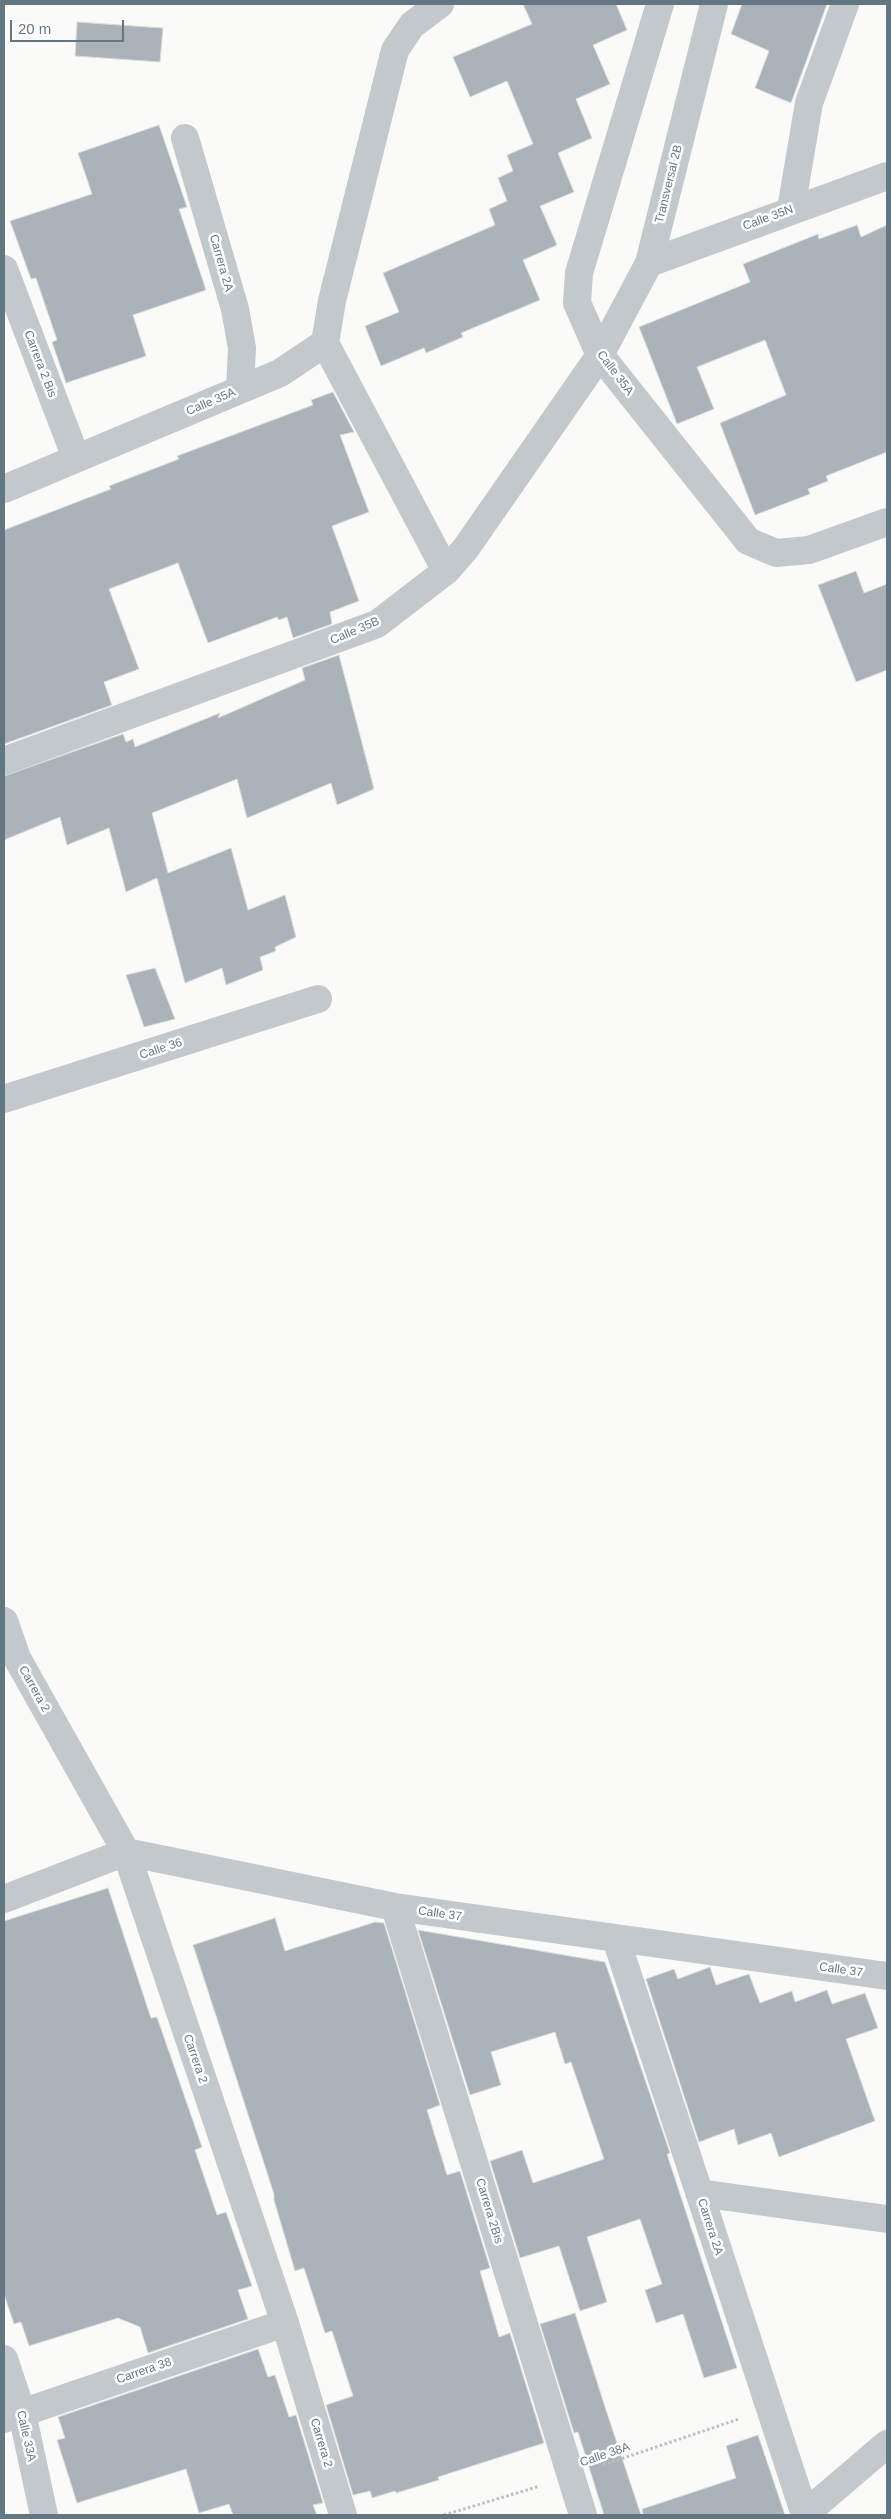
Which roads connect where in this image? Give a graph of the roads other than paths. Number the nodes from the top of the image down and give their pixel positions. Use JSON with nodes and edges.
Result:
{"nodes":[{"id":1,"x":440,"y":4,"type":"edge"},
{"id":2,"x":660,"y":4,"type":"edge"},
{"id":3,"x":714,"y":4,"type":"edge"},
{"id":4,"x":845,"y":4,"type":"edge"},
{"id":5,"x":185,"y":138,"type":"dead end"},
{"id":6,"x":887,"y":176,"type":"edge"},
{"id":7,"x":791,"y":210,"type":"junction"},
{"id":8,"x":648,"y":263,"type":"junction"},
{"id":9,"x":4,"y":269,"type":"edge"},
{"id":10,"x":325,"y":343,"type":"junction"},
{"id":11,"x":600,"y":355,"type":"junction"},
{"id":12,"x":240,"y":390,"type":"junction"},
{"id":13,"x":76,"y":458,"type":"junction"},
{"id":14,"x":4,"y":489,"type":"edge"},
{"id":15,"x":887,"y":522,"type":"edge"},
{"id":16,"x":446,"y":571,"type":"junction"},
{"id":17,"x":4,"y":761,"type":"edge"},
{"id":18,"x":318,"y":999,"type":"dead end"},
{"id":19,"x":4,"y":1099,"type":"edge"},
{"id":20,"x":4,"y":1621,"type":"edge"},
{"id":21,"x":126,"y":1852,"type":"junction"},
{"id":22,"x":4,"y":1899,"type":"edge"},
{"id":23,"x":395,"y":1907,"type":"junction"},
{"id":24,"x":616,"y":1940,"type":"junction"},
{"id":25,"x":887,"y":1976,"type":"edge"},
{"id":26,"x":699,"y":2193,"type":"junction"},
{"id":27,"x":887,"y":2219,"type":"edge"},
{"id":28,"x":285,"y":2324,"type":"junction"},
{"id":29,"x":4,"y":2359,"type":"edge"},
{"id":30,"x":13,"y":2416,"type":"edge"},
{"id":31,"x":887,"y":2444,"type":"edge"},
{"id":32,"x":805,"y":2514,"type":"edge"},
{"id":33,"x":44,"y":2515,"type":"edge"},
{"id":34,"x":343,"y":2515,"type":"edge"},
{"id":35,"x":583,"y":2515,"type":"edge"}],
"edges":[{"from":1,"to":10,"type":"street"},
{"from":2,"to":11,"type":"street","name":"Calle 35A"},
{"from":3,"to":8,"type":"street","name":"Transversal 2B"},
{"from":4,"to":7,"type":"street"},
{"from":5,"to":12,"type":"street","name":"Carrera 2A"},
{"from":6,"to":7,"type":"street","name":"Calle 35N"},
{"from":7,"to":8,"type":"street","name":"Calle 35N"},
{"from":8,"to":11,"type":"street","name":"Transversal 2B"},
{"from":9,"to":13,"type":"street","name":"Carrera 2 Bis"},
{"from":10,"to":12,"type":"street","name":"Calle 35A"},
{"from":10,"to":16,"type":"street"},
{"from":11,"to":15,"type":"street","name":"Calle 35A"},
{"from":11,"to":16,"type":"street","name":"Calle 35B"},
{"from":12,"to":13,"type":"street","name":"Calle 35A"},
{"from":13,"to":14,"type":"street","name":"Calle 35A"},
{"from":16,"to":17,"type":"street","name":"Calle 35B"},
{"from":18,"to":19,"type":"street","name":"Calle 36"},
{"from":20,"to":21,"type":"street","name":"Carrera 2"},
{"from":21,"to":22,"type":"street"},
{"from":21,"to":23,"type":"street","name":"Calle 37"},
{"from":21,"to":28,"type":"street","name":"Carrera 2"},
{"from":23,"to":24,"type":"street","name":"Calle 37"},
{"from":23,"to":35,"type":"street","name":"Carrera 2Bis"},
{"from":24,"to":25,"type":"street","name":"Calle 37"},
{"from":24,"to":26,"type":"street","name":"Carrera 2A"},
{"from":26,"to":27,"type":"street"},
{"from":26,"to":32,"type":"street","name":"Carrera 2A"},
{"from":28,"to":30,"type":"street","name":"Carrera 38"},
{"from":28,"to":34,"type":"street","name":"Carrera 2"},
{"from":29,"to":30,"type":"street","name":"Calle 33A"},
{"from":30,"to":33,"type":"street","name":"Calle 33A"},
{"from":31,"to":32,"type":"street"}]}
